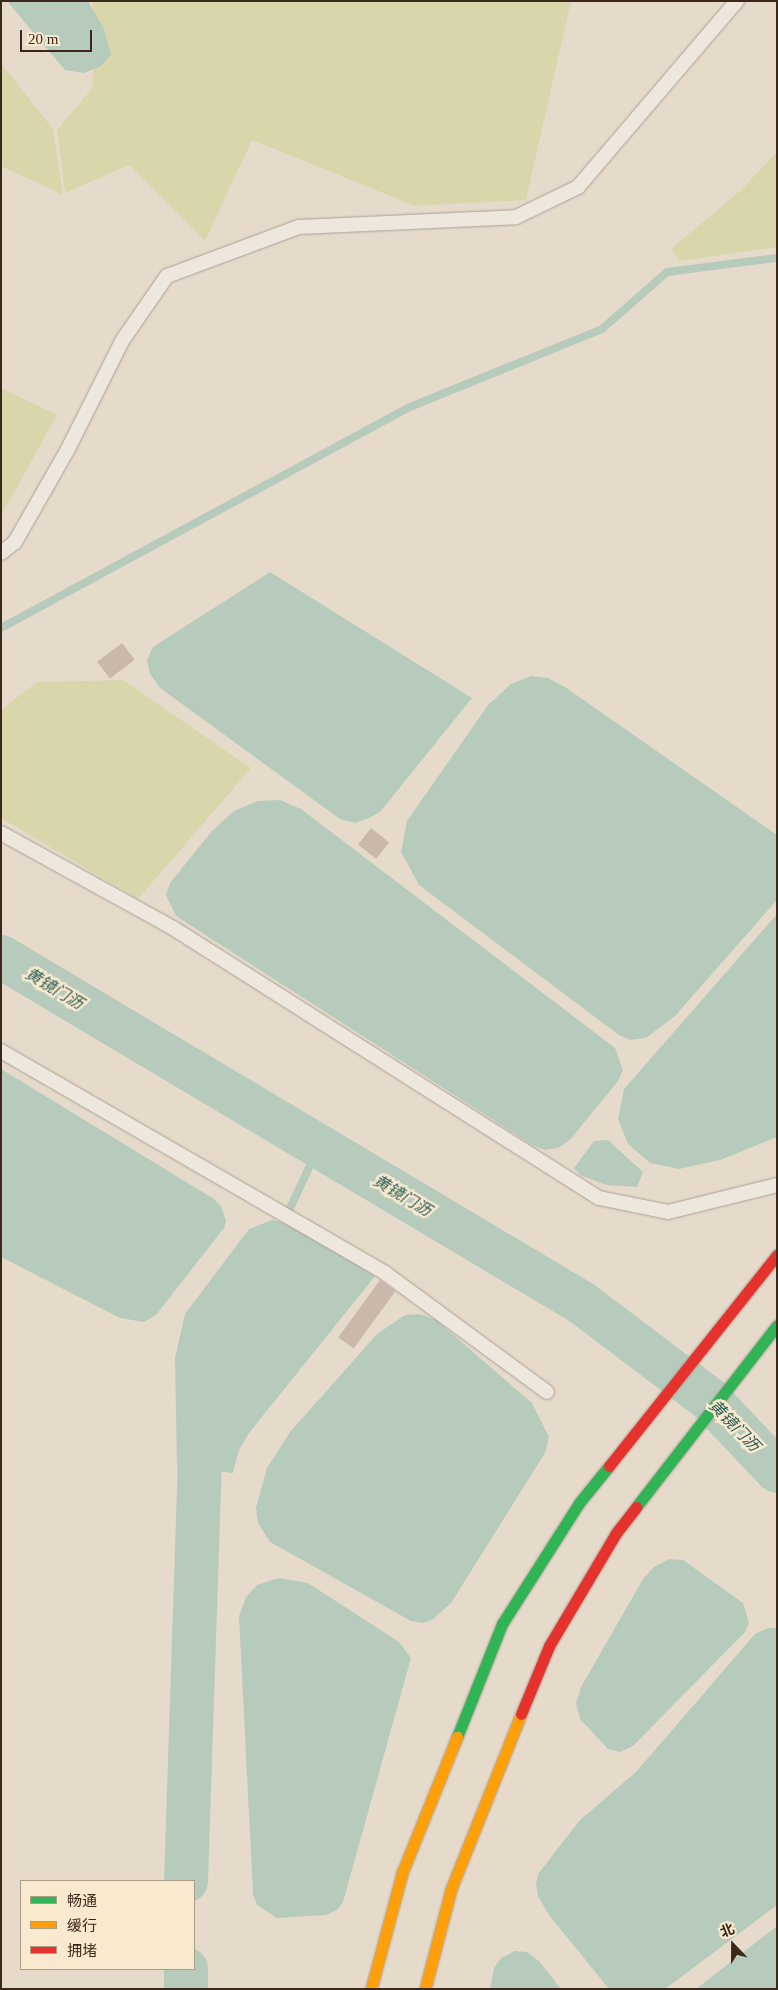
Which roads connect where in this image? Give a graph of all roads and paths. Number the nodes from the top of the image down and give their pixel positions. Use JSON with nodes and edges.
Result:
{"nodes":[{"id":1,"x":737,"y":1,"type":"edge"},
{"id":2,"x":1,"y":553,"type":"edge"},
{"id":3,"x":1,"y":833,"type":"edge"},
{"id":4,"x":1,"y":1051,"type":"edge"},
{"id":5,"x":777,"y":1185,"type":"edge"},
{"id":6,"x":777,"y":1255,"type":"edge"},
{"id":7,"x":777,"y":1325,"type":"edge"},
{"id":8,"x":547,"y":1392,"type":"dead end"},
{"id":9,"x":371,"y":1989,"type":"edge"},
{"id":10,"x":425,"y":1989,"type":"edge"}],
"edges":[{"from":1,"to":2,"type":"lane"},
{"from":3,"to":5,"type":"lane"},
{"from":4,"to":8,"type":"lane"},
{"from":6,"to":9,"type":"main road"},
{"from":7,"to":10,"type":"main road"}]}
